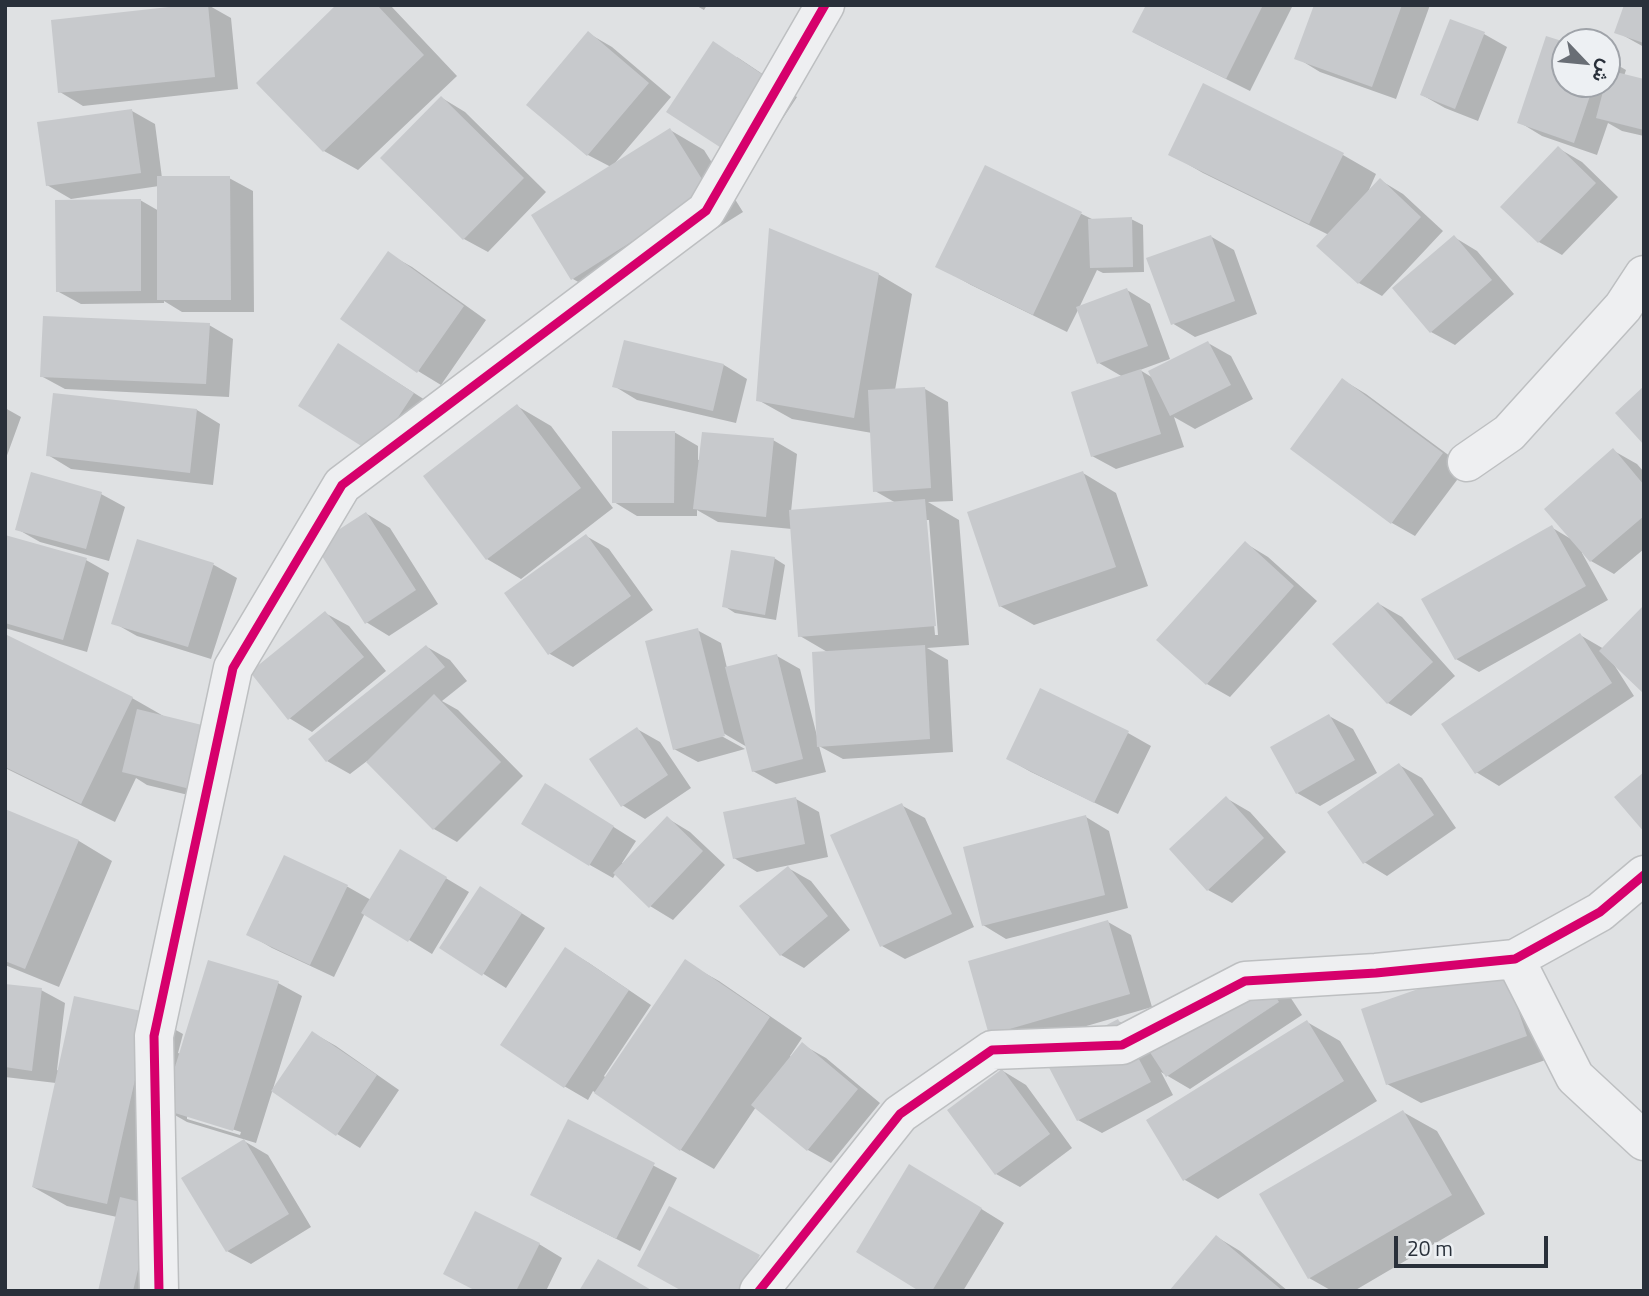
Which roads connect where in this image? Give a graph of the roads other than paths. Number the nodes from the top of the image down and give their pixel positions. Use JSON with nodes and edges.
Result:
{"nodes":[{"id":1,"x":825,"y":5,"type":"edge"},
{"id":2,"x":1644,"y":275,"type":"edge"},
{"id":3,"x":1467,"y":462,"type":"dead end"},
{"id":4,"x":1644,"y":875,"type":"edge"},
{"id":5,"x":1515,"y":959,"type":"junction"},
{"id":6,"x":1644,"y":1141,"type":"edge"},
{"id":7,"x":159,"y":1291,"type":"edge"},
{"id":8,"x":759,"y":1291,"type":"edge"}],
"edges":[{"from":1,"to":7,"type":"street"},
{"from":2,"to":3,"type":"street"},
{"from":4,"to":5,"type":"street"},
{"from":5,"to":6,"type":"street"},
{"from":5,"to":8,"type":"street"}]}
